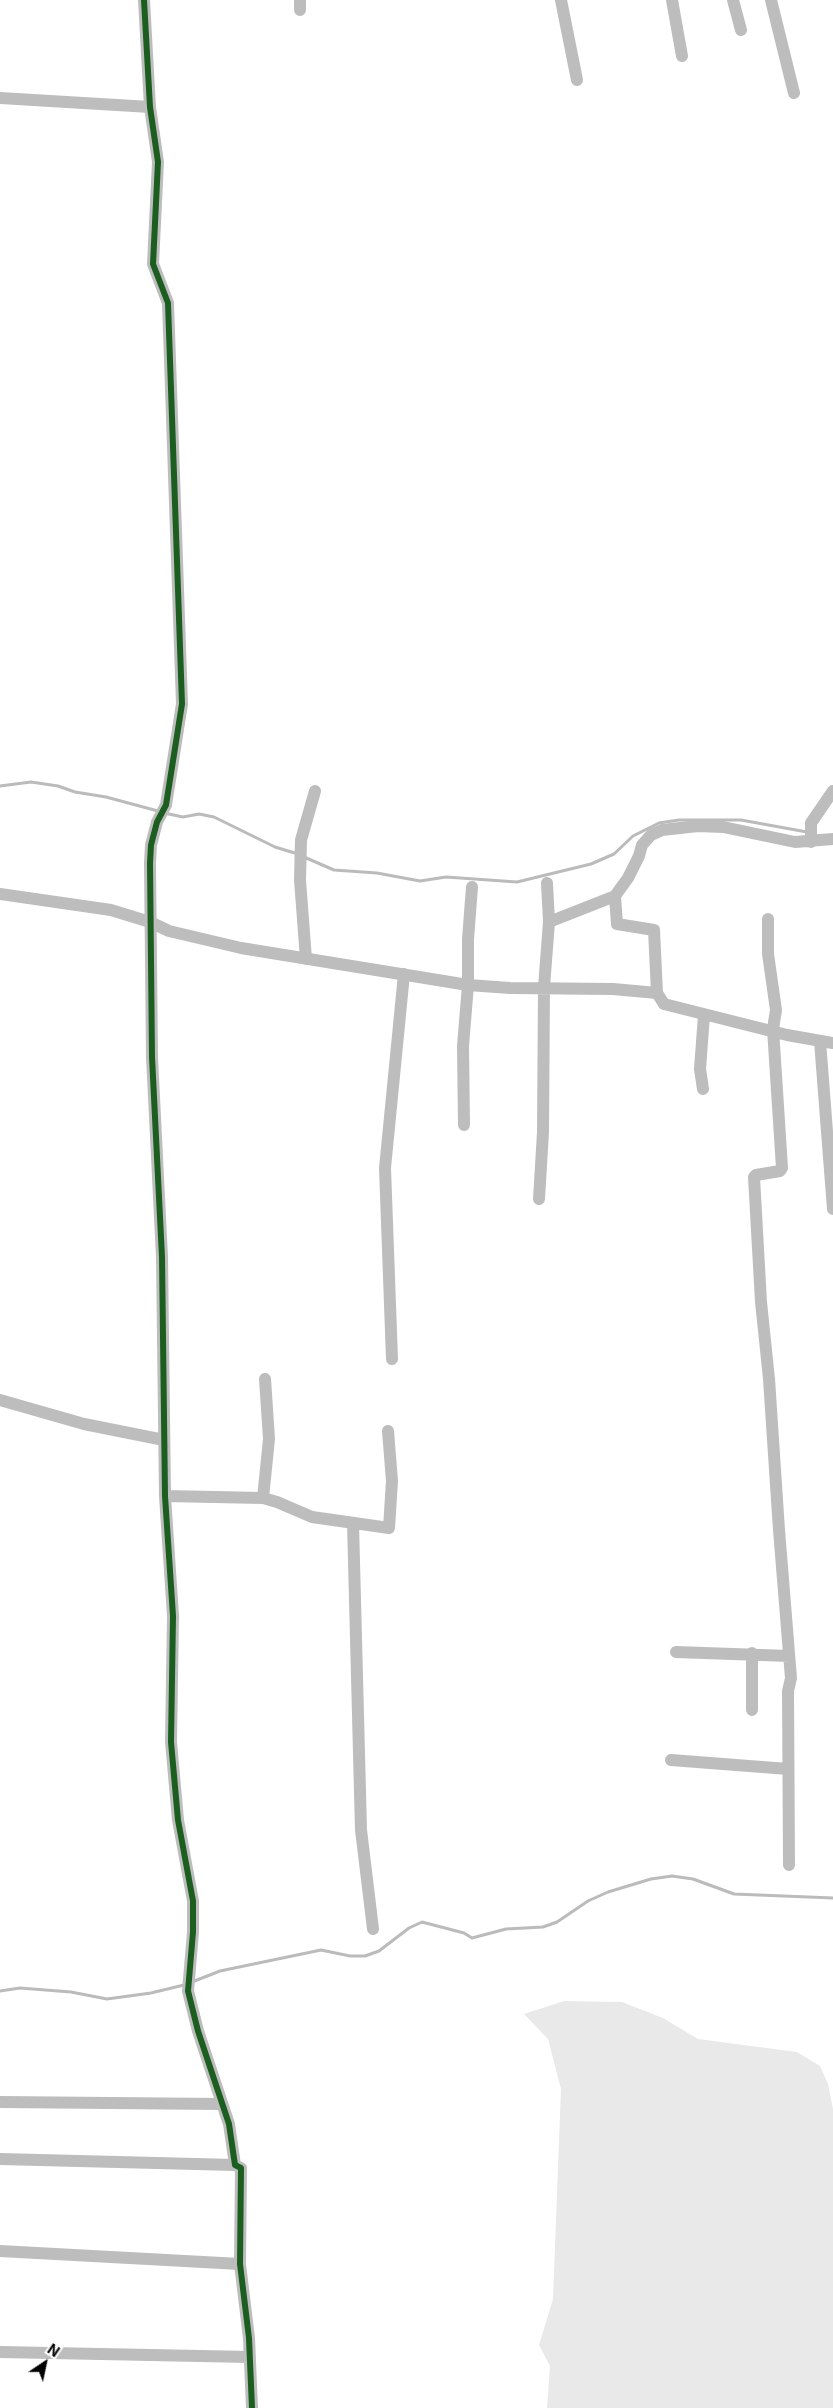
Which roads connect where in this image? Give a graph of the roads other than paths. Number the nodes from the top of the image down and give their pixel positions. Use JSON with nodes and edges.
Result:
{"nodes":[{"id":1,"x":144,"y":0,"type":"edge"},
{"id":2,"x":561,"y":0,"type":"edge"},
{"id":3,"x":672,"y":0,"type":"edge"},
{"id":4,"x":733,"y":0,"type":"edge"},
{"id":5,"x":771,"y":0,"type":"edge"},
{"id":6,"x":741,"y":30,"type":"dead end"},
{"id":7,"x":682,"y":56,"type":"dead end"},
{"id":8,"x":577,"y":80,"type":"dead end"},
{"id":9,"x":794,"y":93,"type":"dead end"},
{"id":10,"x":0,"y":98,"type":"edge"},
{"id":11,"x":150,"y":107,"type":"junction"},
{"id":12,"x":315,"y":791,"type":"dead end"},
{"id":13,"x":833,"y":791,"type":"edge"},
{"id":14,"x":833,"y":839,"type":"edge"},
{"id":15,"x":811,"y":842,"type":"junction"},
{"id":16,"x":547,"y":883,"type":"dead end"},
{"id":17,"x":472,"y":887,"type":"dead end"},
{"id":18,"x":0,"y":894,"type":"edge"},
{"id":19,"x":614,"y":896,"type":"junction"},
{"id":20,"x":768,"y":919,"type":"dead end"},
{"id":21,"x":150,"y":922,"type":"junction"},
{"id":22,"x":549,"y":922,"type":"junction"},
{"id":23,"x":306,"y":959,"type":"junction"},
{"id":24,"x":404,"y":974,"type":"junction"},
{"id":25,"x":468,"y":984,"type":"junction"},
{"id":26,"x":544,"y":988,"type":"junction"},
{"id":27,"x":657,"y":993,"type":"junction"},
{"id":28,"x":704,"y":1015,"type":"junction"},
{"id":29,"x":773,"y":1030,"type":"junction"},
{"id":30,"x":820,"y":1041,"type":"junction"},
{"id":31,"x":833,"y":1043,"type":"edge"},
{"id":32,"x":703,"y":1088,"type":"dead end"},
{"id":33,"x":464,"y":1125,"type":"dead end"},
{"id":34,"x":539,"y":1199,"type":"dead end"},
{"id":35,"x":833,"y":1209,"type":"edge"},
{"id":36,"x":392,"y":1359,"type":"dead end"},
{"id":37,"x":265,"y":1379,"type":"dead end"},
{"id":38,"x":0,"y":1400,"type":"edge"},
{"id":39,"x":388,"y":1431,"type":"dead end"},
{"id":40,"x":164,"y":1440,"type":"junction"},
{"id":41,"x":165,"y":1496,"type":"junction"},
{"id":42,"x":263,"y":1498,"type":"junction"},
{"id":43,"x":353,"y":1523,"type":"junction"},
{"id":44,"x":676,"y":1652,"type":"dead end"},
{"id":45,"x":752,"y":1653,"type":"junction"},
{"id":46,"x":789,"y":1656,"type":"junction"},
{"id":47,"x":752,"y":1710,"type":"dead end"},
{"id":48,"x":671,"y":1760,"type":"dead end"},
{"id":49,"x":788,"y":1769,"type":"junction"},
{"id":50,"x":789,"y":1866,"type":"dead end"},
{"id":51,"x":373,"y":1929,"type":"dead end"},
{"id":52,"x":0,"y":2102,"type":"edge"},
{"id":53,"x":221,"y":2104,"type":"junction"},
{"id":54,"x":0,"y":2160,"type":"edge"},
{"id":55,"x":235,"y":2165,"type":"junction"},
{"id":56,"x":0,"y":2251,"type":"edge"},
{"id":57,"x":240,"y":2264,"type":"junction"},
{"id":58,"x":0,"y":2352,"type":"edge"},
{"id":59,"x":250,"y":2357,"type":"junction"},
{"id":60,"x":252,"y":2408,"type":"edge"}],
"edges":[{"from":1,"to":11,"type":"street"},
{"from":2,"to":8,"type":"street"},
{"from":3,"to":7,"type":"street"},
{"from":4,"to":6,"type":"street"},
{"from":5,"to":9,"type":"street"},
{"from":10,"to":11,"type":"street"},
{"from":11,"to":21,"type":"street"},
{"from":12,"to":23,"type":"street"},
{"from":13,"to":15,"type":"street"},
{"from":14,"to":15,"type":"street"},
{"from":15,"to":19,"type":"street"},
{"from":16,"to":22,"type":"street"},
{"from":17,"to":25,"type":"street"},
{"from":18,"to":21,"type":"street"},
{"from":19,"to":22,"type":"street"},
{"from":19,"to":27,"type":"street"},
{"from":20,"to":29,"type":"street"},
{"from":21,"to":23,"type":"street"},
{"from":21,"to":40,"type":"street"},
{"from":22,"to":26,"type":"street"},
{"from":23,"to":24,"type":"street"},
{"from":24,"to":25,"type":"street"},
{"from":24,"to":36,"type":"street"},
{"from":25,"to":26,"type":"street"},
{"from":25,"to":33,"type":"street"},
{"from":26,"to":27,"type":"street"},
{"from":26,"to":34,"type":"street"},
{"from":27,"to":28,"type":"street"},
{"from":28,"to":29,"type":"street"},
{"from":28,"to":32,"type":"street"},
{"from":29,"to":30,"type":"street"},
{"from":29,"to":46,"type":"street"},
{"from":30,"to":31,"type":"street"},
{"from":30,"to":35,"type":"street"},
{"from":37,"to":42,"type":"street"},
{"from":38,"to":40,"type":"street"},
{"from":39,"to":43,"type":"street"},
{"from":40,"to":41,"type":"street"},
{"from":41,"to":42,"type":"street"},
{"from":41,"to":53,"type":"street"},
{"from":42,"to":43,"type":"street"},
{"from":43,"to":51,"type":"street"},
{"from":44,"to":45,"type":"street"},
{"from":45,"to":46,"type":"street"},
{"from":45,"to":47,"type":"street"},
{"from":46,"to":49,"type":"street"},
{"from":48,"to":49,"type":"street"},
{"from":49,"to":50,"type":"street"},
{"from":52,"to":53,"type":"street"},
{"from":53,"to":55,"type":"street"},
{"from":54,"to":55,"type":"street"},
{"from":55,"to":57,"type":"street"},
{"from":56,"to":57,"type":"street"},
{"from":57,"to":59,"type":"street"},
{"from":58,"to":59,"type":"street"},
{"from":59,"to":60,"type":"street"}]}
